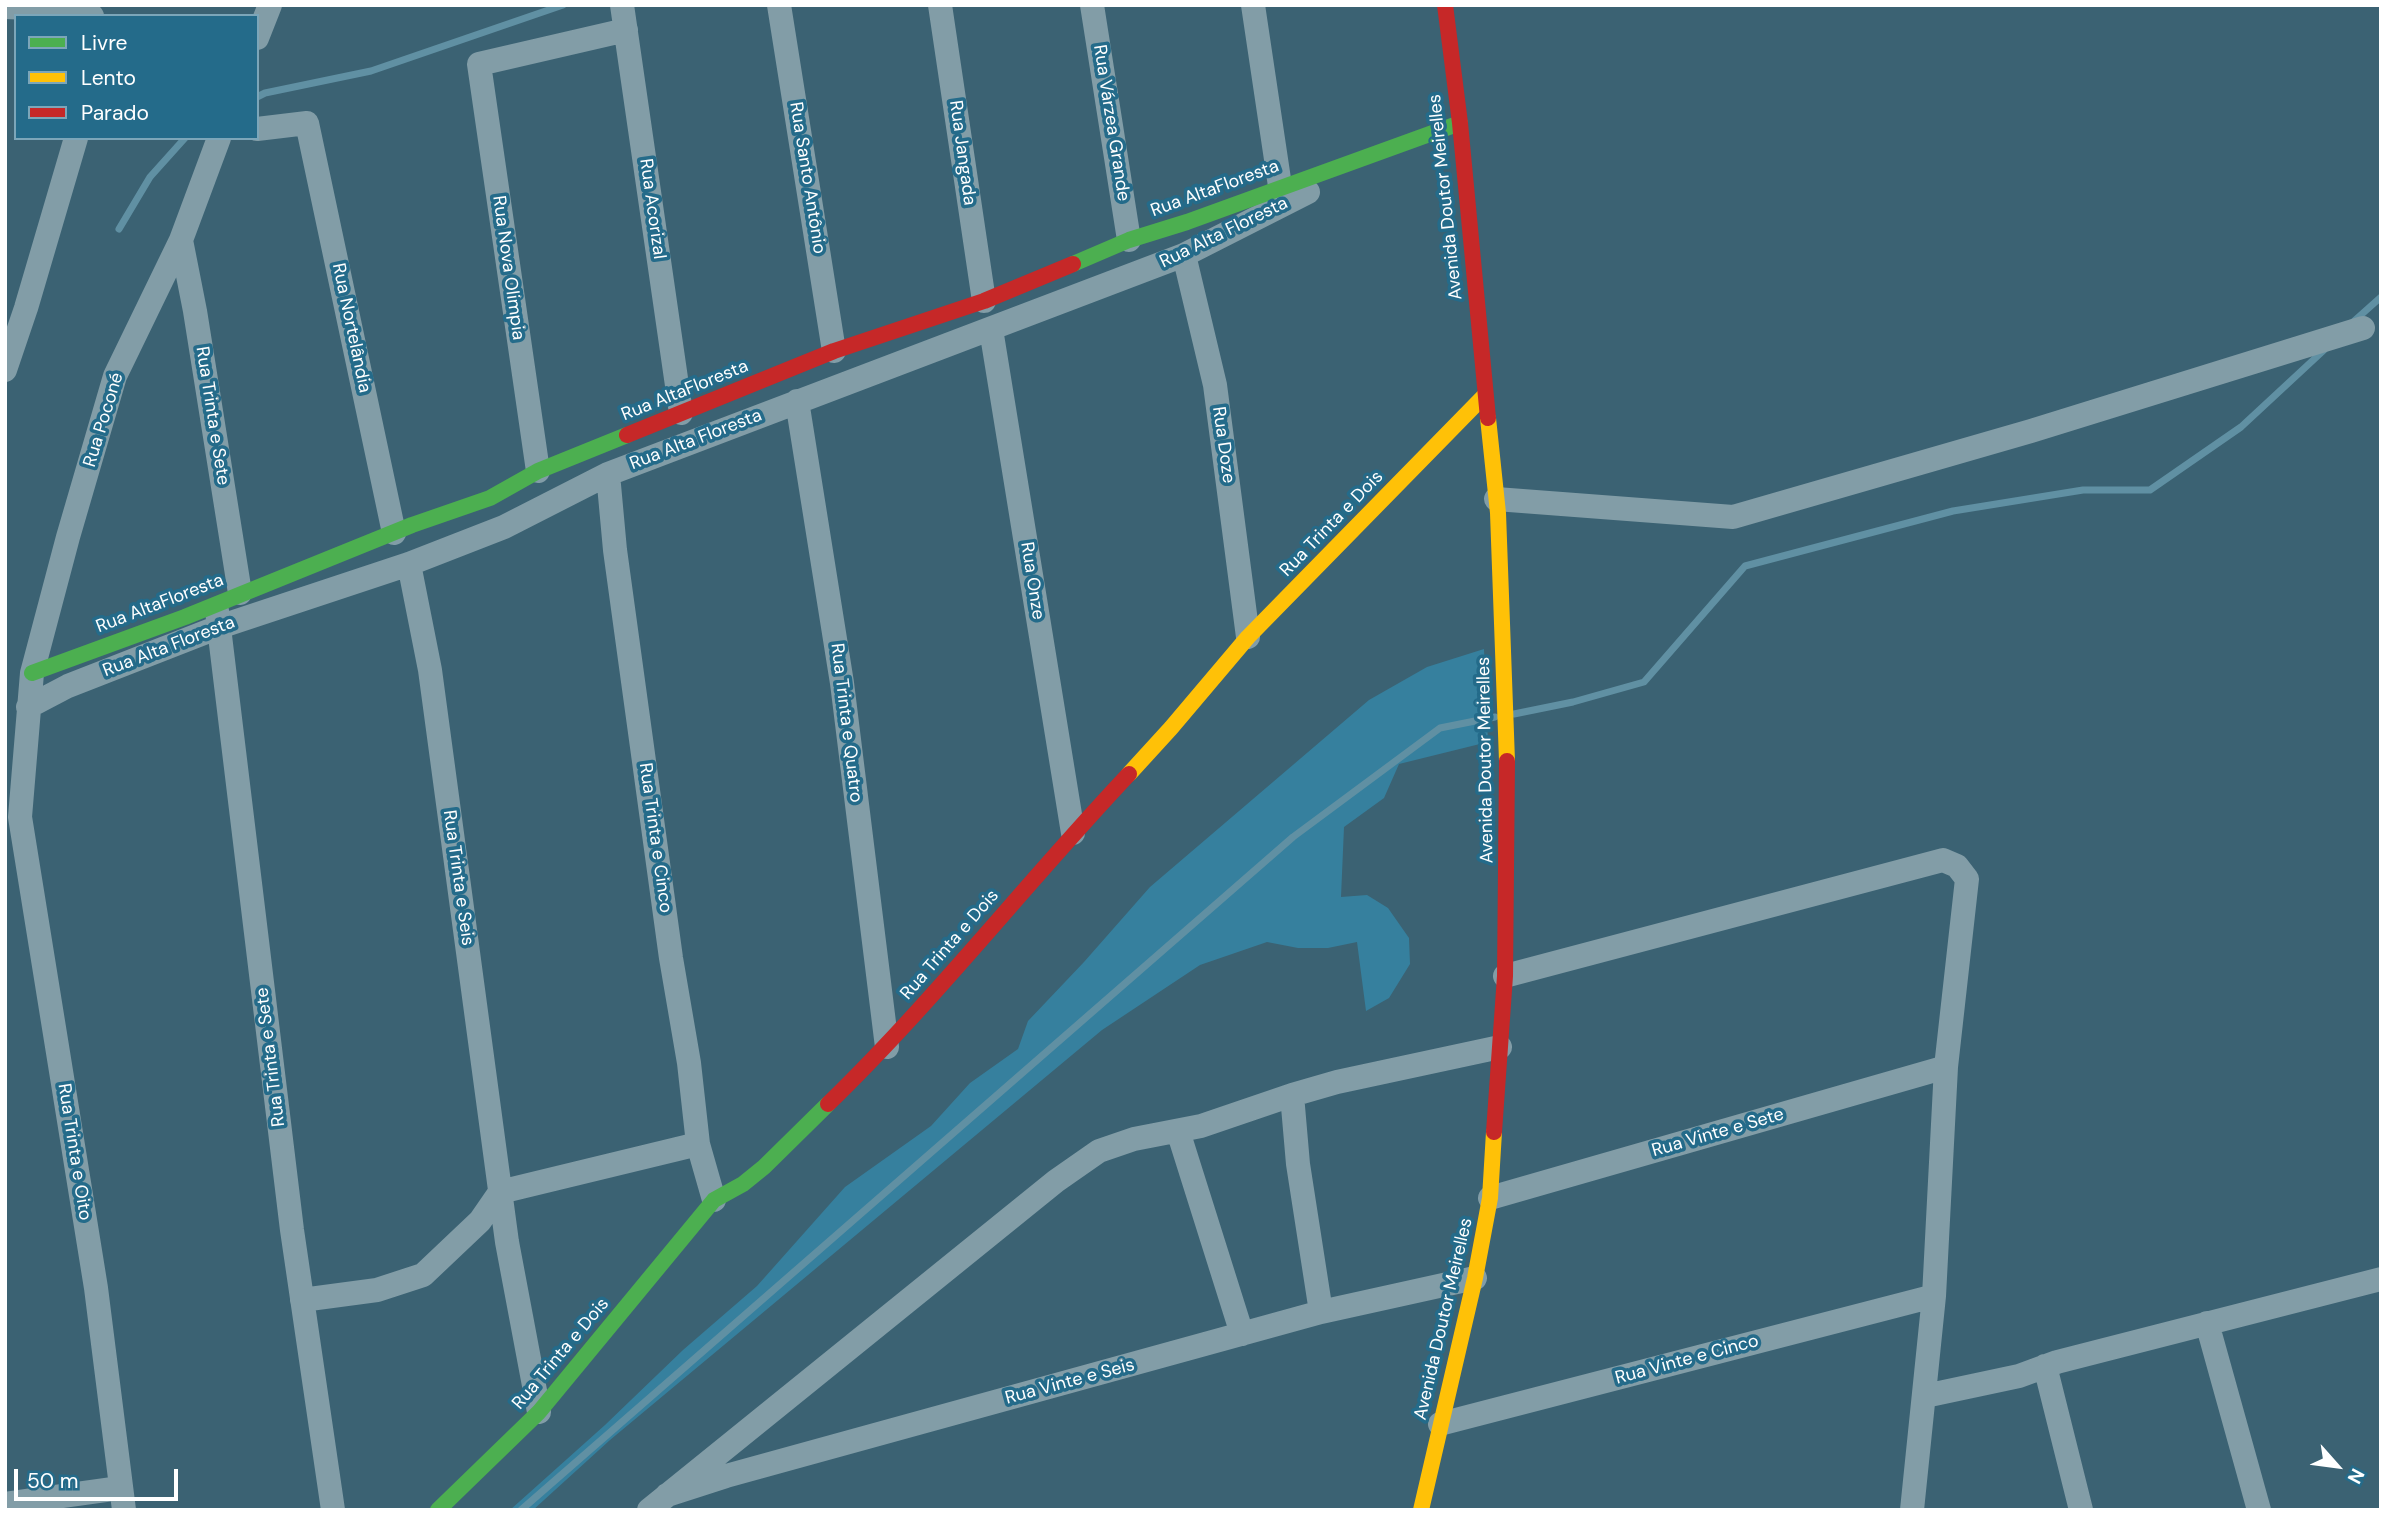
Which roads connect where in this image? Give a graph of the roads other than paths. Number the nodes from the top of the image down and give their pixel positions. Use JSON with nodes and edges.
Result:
{"nodes":[{"id":1,"x":270,"y":5,"type":"edge"},
{"id":2,"x":622,"y":5,"type":"edge"},
{"id":3,"x":779,"y":5,"type":"edge"},
{"id":4,"x":940,"y":5,"type":"edge"},
{"id":5,"x":1092,"y":5,"type":"edge"},
{"id":6,"x":1253,"y":5,"type":"edge"},
{"id":7,"x":1445,"y":5,"type":"edge"},
{"id":8,"x":5,"y":7,"type":"edge"},
{"id":9,"x":85,"y":10,"type":"edge"},
{"id":10,"x":626,"y":30,"type":"junction"},
{"id":11,"x":259,"y":33,"type":"edge"},
{"id":12,"x":1460,"y":123,"type":"junction"},
{"id":13,"x":259,"y":129,"type":"edge"},
{"id":14,"x":75,"y":140,"type":"edge"},
{"id":15,"x":218,"y":140,"type":"edge"},
{"id":16,"x":1357,"y":159,"type":"junction"},
{"id":17,"x":1280,"y":186,"type":"junction"},
{"id":18,"x":181,"y":240,"type":"junction"},
{"id":19,"x":1129,"y":240,"type":"junction"},
{"id":20,"x":1184,"y":256,"type":"junction"},
{"id":21,"x":984,"y":301,"type":"junction"},
{"id":22,"x":2363,"y":328,"type":"dead end"},
{"id":23,"x":991,"y":329,"type":"junction"},
{"id":24,"x":834,"y":351,"type":"junction"},
{"id":25,"x":5,"y":370,"type":"edge"},
{"id":26,"x":1485,"y":396,"type":"junction"},
{"id":27,"x":797,"y":401,"type":"junction"},
{"id":28,"x":681,"y":413,"type":"junction"},
{"id":29,"x":538,"y":471,"type":"junction"},
{"id":30,"x":608,"y":474,"type":"junction"},
{"id":31,"x":491,"y":498,"type":"junction"},
{"id":32,"x":1496,"y":499,"type":"junction"},
{"id":33,"x":504,"y":527,"type":"junction"},
{"id":34,"x":394,"y":533,"type":"junction"},
{"id":35,"x":410,"y":564,"type":"junction"},
{"id":36,"x":240,"y":593,"type":"junction"},
{"id":37,"x":217,"y":615,"type":"junction"},
{"id":38,"x":1248,"y":636,"type":"junction"},
{"id":39,"x":32,"y":673,"type":"junction"},
{"id":40,"x":28,"y":707,"type":"junction"},
{"id":41,"x":13,"y":819,"type":"edge"},
{"id":42,"x":1073,"y":833,"type":"junction"},
{"id":43,"x":1505,"y":976,"type":"junction"},
{"id":44,"x":887,"y":1047,"type":"junction"},
{"id":45,"x":1500,"y":1047,"type":"junction"},
{"id":46,"x":1946,"y":1067,"type":"junction"},
{"id":47,"x":1292,"y":1096,"type":"junction"},
{"id":48,"x":1178,"y":1131,"type":"junction"},
{"id":49,"x":698,"y":1144,"type":"junction"},
{"id":50,"x":500,"y":1192,"type":"junction"},
{"id":51,"x":1490,"y":1198,"type":"junction"},
{"id":52,"x":714,"y":1200,"type":"junction"},
{"id":53,"x":1475,"y":1278,"type":"junction"},
{"id":54,"x":2380,"y":1282,"type":"edge"},
{"id":55,"x":1934,"y":1296,"type":"junction"},
{"id":56,"x":302,"y":1300,"type":"junction"},
{"id":57,"x":1321,"y":1312,"type":"junction"},
{"id":58,"x":2207,"y":1324,"type":"junction"},
{"id":59,"x":1242,"y":1334,"type":"junction"},
{"id":60,"x":2045,"y":1366,"type":"junction"},
{"id":61,"x":1925,"y":1396,"type":"junction"},
{"id":62,"x":539,"y":1412,"type":"junction"},
{"id":63,"x":1440,"y":1424,"type":"junction"},
{"id":64,"x":122,"y":1499,"type":"edge"},
{"id":65,"x":658,"y":1502,"type":"edge"},
{"id":66,"x":5,"y":1504,"type":"edge"},
{"id":67,"x":1414,"y":1508,"type":"edge"},
{"id":68,"x":333,"y":1510,"type":"edge"},
{"id":69,"x":438,"y":1510,"type":"edge"},
{"id":70,"x":1912,"y":1510,"type":"edge"},
{"id":71,"x":2081,"y":1510,"type":"edge"},
{"id":72,"x":2259,"y":1510,"type":"edge"}],
"edges":[{"from":1,"to":11,"type":"street"},
{"from":2,"to":10,"type":"street","name":"Rua Acorizal"},
{"from":3,"to":24,"type":"street","name":"Rua Santo Antônio"},
{"from":4,"to":21,"type":"street","name":"Rua Jangada"},
{"from":5,"to":19,"type":"street","name":"Rua Várzea Grande"},
{"from":6,"to":17,"type":"street"},
{"from":7,"to":12,"type":"street","name":"Avenida Doutor Meirelles"},
{"from":8,"to":9,"type":"street"},
{"from":10,"to":28,"type":"street","name":"Rua Acorizal"},
{"from":10,"to":29,"type":"street","name":"Rua Nova Olimpia"},
{"from":12,"to":16,"type":"street","name":"Rua AltaFloresta"},
{"from":12,"to":26,"type":"street","name":"Avenida Doutor Meirelles"},
{"from":13,"to":34,"type":"street","name":"Rua Nortelândia"},
{"from":14,"to":25,"type":"street"},
{"from":15,"to":18,"type":"street","name":"Rua Poconé"},
{"from":16,"to":17,"type":"street","name":"Rua AltaFloresta"},
{"from":16,"to":20,"type":"street","name":"Rua Alta Floresta"},
{"from":17,"to":19,"type":"street","name":"Rua AltaFloresta"},
{"from":18,"to":36,"type":"street","name":"Rua Trinta e Sete"},
{"from":18,"to":39,"type":"street","name":"Rua Poconé"},
{"from":19,"to":21,"type":"street","name":"Rua AltaFloresta"},
{"from":20,"to":23,"type":"street","name":"Rua Alta Floresta"},
{"from":20,"to":38,"type":"street","name":"Rua Doze"},
{"from":21,"to":24,"type":"street","name":"Rua AltaFloresta"},
{"from":22,"to":32,"type":"street"},
{"from":23,"to":27,"type":"street","name":"Rua Alta Floresta"},
{"from":23,"to":42,"type":"street","name":"Rua Onze"},
{"from":24,"to":28,"type":"street","name":"Rua AltaFloresta"},
{"from":26,"to":32,"type":"street","name":"Avenida Doutor Meirelles"},
{"from":26,"to":38,"type":"street","name":"Rua Trinta e Dois"},
{"from":27,"to":30,"type":"street","name":"Rua Alta Floresta"},
{"from":27,"to":44,"type":"street","name":"Rua Trinta e Quatro"},
{"from":28,"to":29,"type":"street","name":"Rua AltaFloresta"},
{"from":29,"to":31,"type":"street","name":"Rua AltaFloresta"},
{"from":30,"to":33,"type":"street","name":"Rua Alta Floresta"},
{"from":30,"to":49,"type":"street","name":"Rua Trinta e Cinco"},
{"from":31,"to":33,"type":"street"},
{"from":31,"to":34,"type":"street","name":"Rua AltaFloresta"},
{"from":32,"to":43,"type":"street","name":"Avenida Doutor Meirelles"},
{"from":33,"to":35,"type":"street","name":"Rua Alta Floresta"},
{"from":34,"to":36,"type":"street","name":"Rua AltaFloresta"},
{"from":35,"to":37,"type":"street","name":"Rua Alta Floresta"},
{"from":35,"to":50,"type":"street","name":"Rua Trinta e Seis"},
{"from":36,"to":37,"type":"street","name":"Rua AltaFloresta"},
{"from":37,"to":39,"type":"street","name":"Rua AltaFloresta"},
{"from":37,"to":40,"type":"street","name":"Rua Alta Floresta"},
{"from":37,"to":56,"type":"street","name":"Rua Trinta e Sete"},
{"from":38,"to":42,"type":"street","name":"Rua Trinta e Dois"},
{"from":39,"to":40,"type":"street","name":"Rua Poconé"},
{"from":40,"to":41,"type":"street","name":"Rua Trinta e Oito"},
{"from":41,"to":64,"type":"street","name":"Rua Trinta e Oito"},
{"from":42,"to":44,"type":"street","name":"Rua Trinta e Dois"},
{"from":43,"to":45,"type":"street","name":"Avenida Doutor Meirelles"},
{"from":43,"to":46,"type":"street"},
{"from":44,"to":52,"type":"street","name":"Rua Trinta e Dois"},
{"from":45,"to":47,"type":"street"},
{"from":45,"to":51,"type":"street","name":"Avenida Doutor Meirelles"},
{"from":46,"to":51,"type":"street","name":"Rua Vinte e Sete"},
{"from":46,"to":55,"type":"street"},
{"from":47,"to":48,"type":"street"},
{"from":47,"to":57,"type":"street"},
{"from":48,"to":59,"type":"street"},
{"from":48,"to":65,"type":"street"},
{"from":49,"to":50,"type":"street"},
{"from":49,"to":52,"type":"street","name":"Rua Trinta e Cinco"},
{"from":50,"to":56,"type":"street"},
{"from":50,"to":62,"type":"street"},
{"from":51,"to":53,"type":"street","name":"Avenida Doutor Meirelles"},
{"from":52,"to":62,"type":"street","name":"Rua Trinta e Dois"},
{"from":53,"to":57,"type":"street","name":"Rua Vinte e Seis"},
{"from":53,"to":63,"type":"street","name":"Avenida Doutor Meirelles"},
{"from":54,"to":58,"type":"street"},
{"from":55,"to":61,"type":"street"},
{"from":55,"to":63,"type":"street","name":"Rua Vinte e Cinco"},
{"from":56,"to":68,"type":"street","name":"Rua Trinta e Sete"},
{"from":57,"to":59,"type":"street","name":"Rua Vinte e Seis"},
{"from":58,"to":60,"type":"street"},
{"from":58,"to":72,"type":"street"},
{"from":59,"to":65,"type":"street","name":"Rua Vinte e Seis"},
{"from":60,"to":61,"type":"street"},
{"from":60,"to":71,"type":"street"},
{"from":61,"to":70,"type":"street"},
{"from":62,"to":69,"type":"street","name":"Rua Trinta e Dois"},
{"from":63,"to":67,"type":"street","name":"Avenida Doutor Meirelles"},
{"from":64,"to":66,"type":"street","name":"Rua Trinta e Oito"}]}
